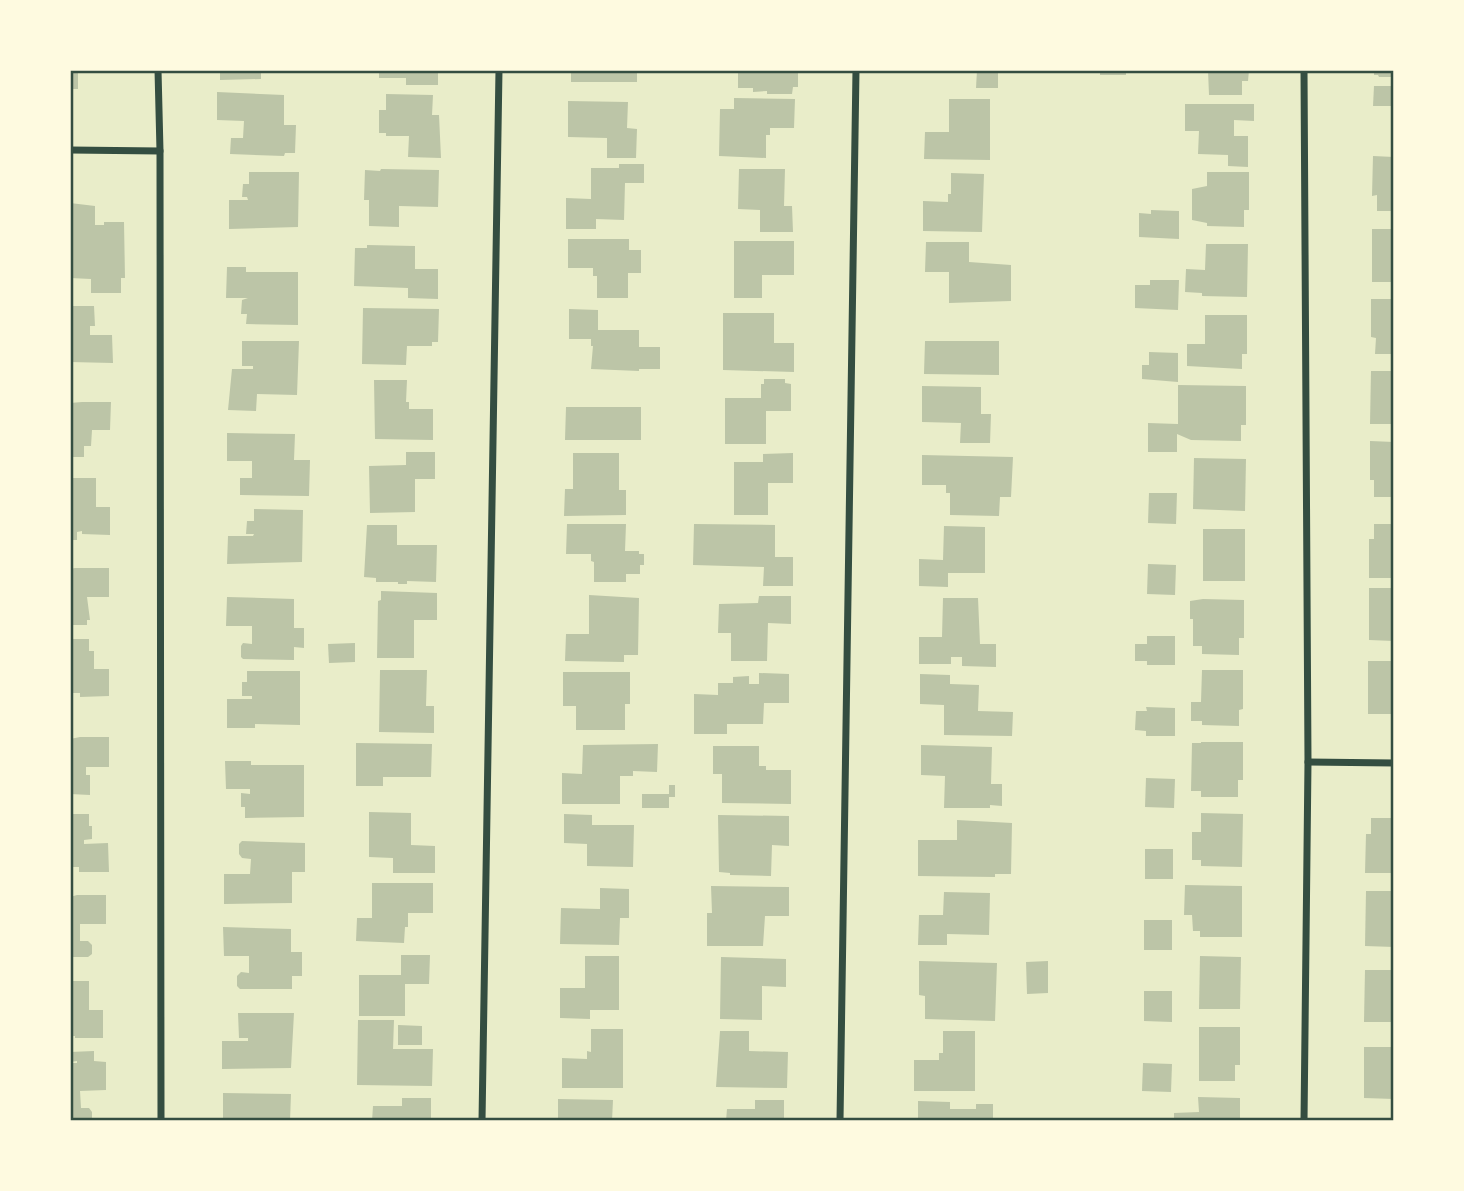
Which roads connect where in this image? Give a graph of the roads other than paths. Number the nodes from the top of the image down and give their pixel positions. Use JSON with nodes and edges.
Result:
{"nodes":[{"id":1,"x":158,"y":70,"type":"edge"},
{"id":2,"x":499,"y":70,"type":"edge"},
{"id":3,"x":856,"y":70,"type":"edge"},
{"id":4,"x":1304,"y":70,"type":"edge"},
{"id":5,"x":70,"y":150,"type":"edge"},
{"id":6,"x":160,"y":151,"type":"junction"},
{"id":7,"x":1308,"y":762,"type":"junction"},
{"id":8,"x":1394,"y":763,"type":"edge"},
{"id":9,"x":160,"y":1121,"type":"edge"},
{"id":10,"x":482,"y":1121,"type":"edge"},
{"id":11,"x":840,"y":1121,"type":"edge"},
{"id":12,"x":1304,"y":1121,"type":"edge"}],
"edges":[{"from":1,"to":6,"type":"street"},
{"from":2,"to":10,"type":"street"},
{"from":3,"to":11,"type":"street"},
{"from":4,"to":7,"type":"street"},
{"from":5,"to":6,"type":"street"},
{"from":6,"to":9,"type":"street"},
{"from":7,"to":8,"type":"street"},
{"from":7,"to":12,"type":"street"}]}
